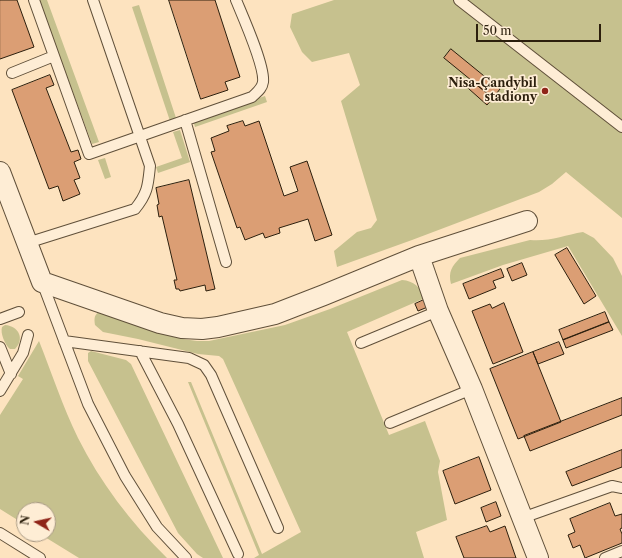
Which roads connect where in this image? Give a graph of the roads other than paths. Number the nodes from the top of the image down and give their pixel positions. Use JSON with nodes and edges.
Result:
{"nodes":[{"id":1,"x":34,"y":0,"type":"edge"},
{"id":2,"x":93,"y":0,"type":"edge"},
{"id":3,"x":236,"y":0,"type":"edge"},
{"id":4,"x":459,"y":0,"type":"edge"},
{"id":5,"x":54,"y":56,"type":"junction"},
{"id":6,"x":12,"y":73,"type":"dead end"},
{"id":7,"x":185,"y":120,"type":"junction"},
{"id":8,"x":622,"y":127,"type":"edge"},
{"id":9,"x":140,"y":136,"type":"junction"},
{"id":10,"x":0,"y":172,"type":"edge"},
{"id":11,"x":527,"y":221,"type":"dead end"},
{"id":12,"x":27,"y":243,"type":"junction"},
{"id":13,"x":419,"y":256,"type":"junction"},
{"id":14,"x":226,"y":262,"type":"dead end"},
{"id":15,"x":42,"y":282,"type":"junction"},
{"id":16,"x":438,"y":311,"type":"junction"},
{"id":17,"x":19,"y":312,"type":"dead end"},
{"id":18,"x":0,"y":319,"type":"edge"},
{"id":19,"x":28,"y":335,"type":"dead end"},
{"id":20,"x":64,"y":340,"type":"junction"},
{"id":21,"x":361,"y":343,"type":"dead end"},
{"id":22,"x":0,"y":347,"type":"edge"},
{"id":23,"x":140,"y":351,"type":"junction"},
{"id":24,"x":10,"y":374,"type":"junction"},
{"id":25,"x":472,"y":389,"type":"junction"},
{"id":26,"x":0,"y":391,"type":"edge"},
{"id":27,"x":390,"y":422,"type":"dead end"},
{"id":28,"x":622,"y":488,"type":"edge"},
{"id":29,"x":522,"y":518,"type":"junction"},
{"id":30,"x":278,"y":528,"type":"dead end"},
{"id":31,"x":0,"y":533,"type":"edge"},
{"id":32,"x":622,"y":551,"type":"edge"},
{"id":33,"x":238,"y":554,"type":"dead end"},
{"id":34,"x":40,"y":558,"type":"edge"},
{"id":35,"x":186,"y":558,"type":"edge"},
{"id":36,"x":538,"y":558,"type":"edge"},
{"id":37,"x":605,"y":558,"type":"edge"}],
"edges":[{"from":1,"to":5,"type":"lane"},
{"from":2,"to":9,"type":"lane"},
{"from":3,"to":7,"type":"lane"},
{"from":4,"to":8,"type":"lane"},
{"from":5,"to":6,"type":"lane"},
{"from":5,"to":9,"type":"lane"},
{"from":7,"to":9,"type":"lane"},
{"from":7,"to":14,"type":"lane"},
{"from":9,"to":12,"type":"lane"},
{"from":10,"to":12,"type":"street"},
{"from":11,"to":13,"type":"street"},
{"from":12,"to":15,"type":"street"},
{"from":13,"to":15,"type":"street"},
{"from":13,"to":16,"type":"street"},
{"from":15,"to":20,"type":"lane"},
{"from":16,"to":21,"type":"lane"},
{"from":16,"to":25,"type":"street"},
{"from":17,"to":18,"type":"lane"},
{"from":19,"to":24,"type":"lane"},
{"from":20,"to":23,"type":"lane"},
{"from":20,"to":35,"type":"lane"},
{"from":22,"to":24,"type":"lane"},
{"from":23,"to":30,"type":"lane"},
{"from":23,"to":33,"type":"lane"},
{"from":24,"to":26,"type":"lane"},
{"from":25,"to":27,"type":"lane"},
{"from":25,"to":29,"type":"street"},
{"from":28,"to":29,"type":"lane"},
{"from":29,"to":36,"type":"street"},
{"from":31,"to":34,"type":"lane"},
{"from":32,"to":37,"type":"lane"}]}
